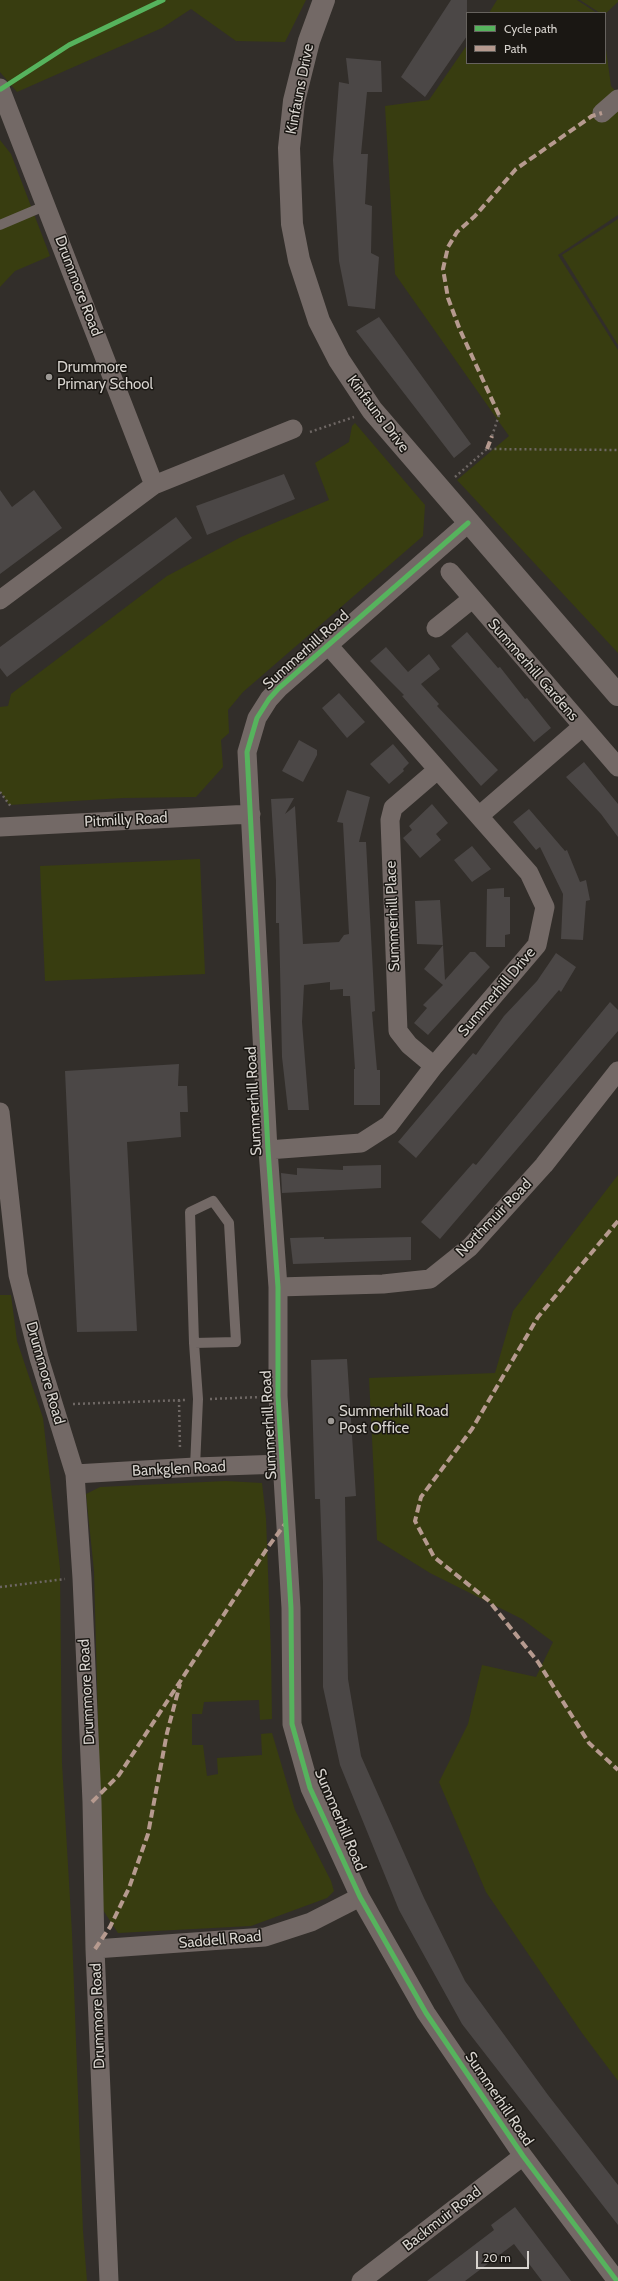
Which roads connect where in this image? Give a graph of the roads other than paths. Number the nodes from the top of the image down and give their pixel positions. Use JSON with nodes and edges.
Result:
{"nodes":[{"id":1,"x":324,"y":0,"type":"edge"},
{"id":2,"x":0,"y":88,"type":"edge"},
{"id":3,"x":618,"y":99,"type":"edge"},
{"id":4,"x":602,"y":113,"type":"dead end"},
{"id":5,"x":5,"y":115,"type":"edge"},
{"id":6,"x":47,"y":206,"type":"junction"},
{"id":7,"x":0,"y":225,"type":"edge"},
{"id":8,"x":293,"y":429,"type":"road end"},
{"id":9,"x":154,"y":485,"type":"junction"},
{"id":10,"x":468,"y":523,"type":"junction"},
{"id":11,"x":450,"y":572,"type":"dead end"},
{"id":12,"x":472,"y":599,"type":"junction"},
{"id":13,"x":0,"y":600,"type":"edge"},
{"id":14,"x":436,"y":628,"type":"dead end"},
{"id":15,"x":328,"y":645,"type":"junction"},
{"id":16,"x":618,"y":695,"type":"edge"},
{"id":17,"x":582,"y":726,"type":"junction"},
{"id":18,"x":618,"y":767,"type":"edge"},
{"id":19,"x":436,"y":770,"type":"junction"},
{"id":20,"x":251,"y":814,"type":"junction"},
{"id":21,"x":479,"y":816,"type":"junction"},
{"id":22,"x":0,"y":826,"type":"edge"},
{"id":23,"x":434,"y":1066,"type":"junction"},
{"id":24,"x":618,"y":1071,"type":"edge"},
{"id":25,"x":0,"y":1112,"type":"edge"},
{"id":26,"x":268,"y":1150,"type":"junction"},
{"id":27,"x":278,"y":1287,"type":"junction"},
{"id":28,"x":194,"y":1343,"type":"junction"},
{"id":29,"x":282,"y":1464,"type":"junction"},
{"id":30,"x":187,"y":1467,"type":"junction"},
{"id":31,"x":75,"y":1474,"type":"junction"},
{"id":32,"x":360,"y":1897,"type":"junction"},
{"id":33,"x":96,"y":1949,"type":"junction"},
{"id":34,"x":524,"y":2156,"type":"junction"},
{"id":35,"x":109,"y":2281,"type":"edge"},
{"id":36,"x":361,"y":2281,"type":"edge"},
{"id":37,"x":617,"y":2281,"type":"edge"}],
"edges":[{"from":1,"to":10,"type":"street","name":"Kinfauns Drive"},
{"from":2,"to":5,"type":"street","name":"Drummore Road"},
{"from":3,"to":4,"type":"street"},
{"from":5,"to":6,"type":"street","name":"Drummore Road"},
{"from":6,"to":7,"type":"lane"},
{"from":6,"to":9,"type":"street","name":"Drummore Road"},
{"from":8,"to":9,"type":"street"},
{"from":9,"to":13,"type":"street"},
{"from":10,"to":15,"type":"street","name":"Summerhill Road"},
{"from":10,"to":16,"type":"street","name":"Kinfauns Drive"},
{"from":11,"to":12,"type":"street","name":"Summerhill Gardens"},
{"from":12,"to":14,"type":"street"},
{"from":12,"to":17,"type":"street","name":"Summerhill Gardens"},
{"from":15,"to":19,"type":"street","name":"Summerhill Drive"},
{"from":15,"to":20,"type":"street","name":"Summerhill Road"},
{"from":17,"to":18,"type":"street","name":"Summerhill Gardens"},
{"from":17,"to":21,"type":"street"},
{"from":19,"to":21,"type":"street","name":"Summerhill Drive"},
{"from":19,"to":23,"type":"street","name":"Summerhill Place"},
{"from":20,"to":22,"type":"street","name":"Pitmilly Road"},
{"from":20,"to":26,"type":"street","name":"Summerhill Road"},
{"from":21,"to":23,"type":"street","name":"Summerhill Drive"},
{"from":23,"to":26,"type":"street","name":"Summerhill Drive"},
{"from":24,"to":27,"type":"street","name":"Northmuir Road"},
{"from":25,"to":31,"type":"street","name":"Drummore Road"},
{"from":26,"to":27,"type":"street","name":"Summerhill Road"},
{"from":27,"to":29,"type":"street","name":"Summerhill Road"},
{"from":28,"to":28,"type":"lane"},
{"from":28,"to":30,"type":"lane"},
{"from":29,"to":30,"type":"street","name":"Bankglen Road"},
{"from":29,"to":32,"type":"street","name":"Summerhill Road"},
{"from":30,"to":31,"type":"street","name":"Bankglen Road"},
{"from":31,"to":33,"type":"street","name":"Drummore Road"},
{"from":32,"to":33,"type":"street","name":"Saddell Road"},
{"from":32,"to":34,"type":"street","name":"Summerhill Road"},
{"from":33,"to":35,"type":"street","name":"Drummore Road"},
{"from":34,"to":36,"type":"street","name":"Backmuir Road"},
{"from":34,"to":37,"type":"street","name":"Summerhill Road"}]}
